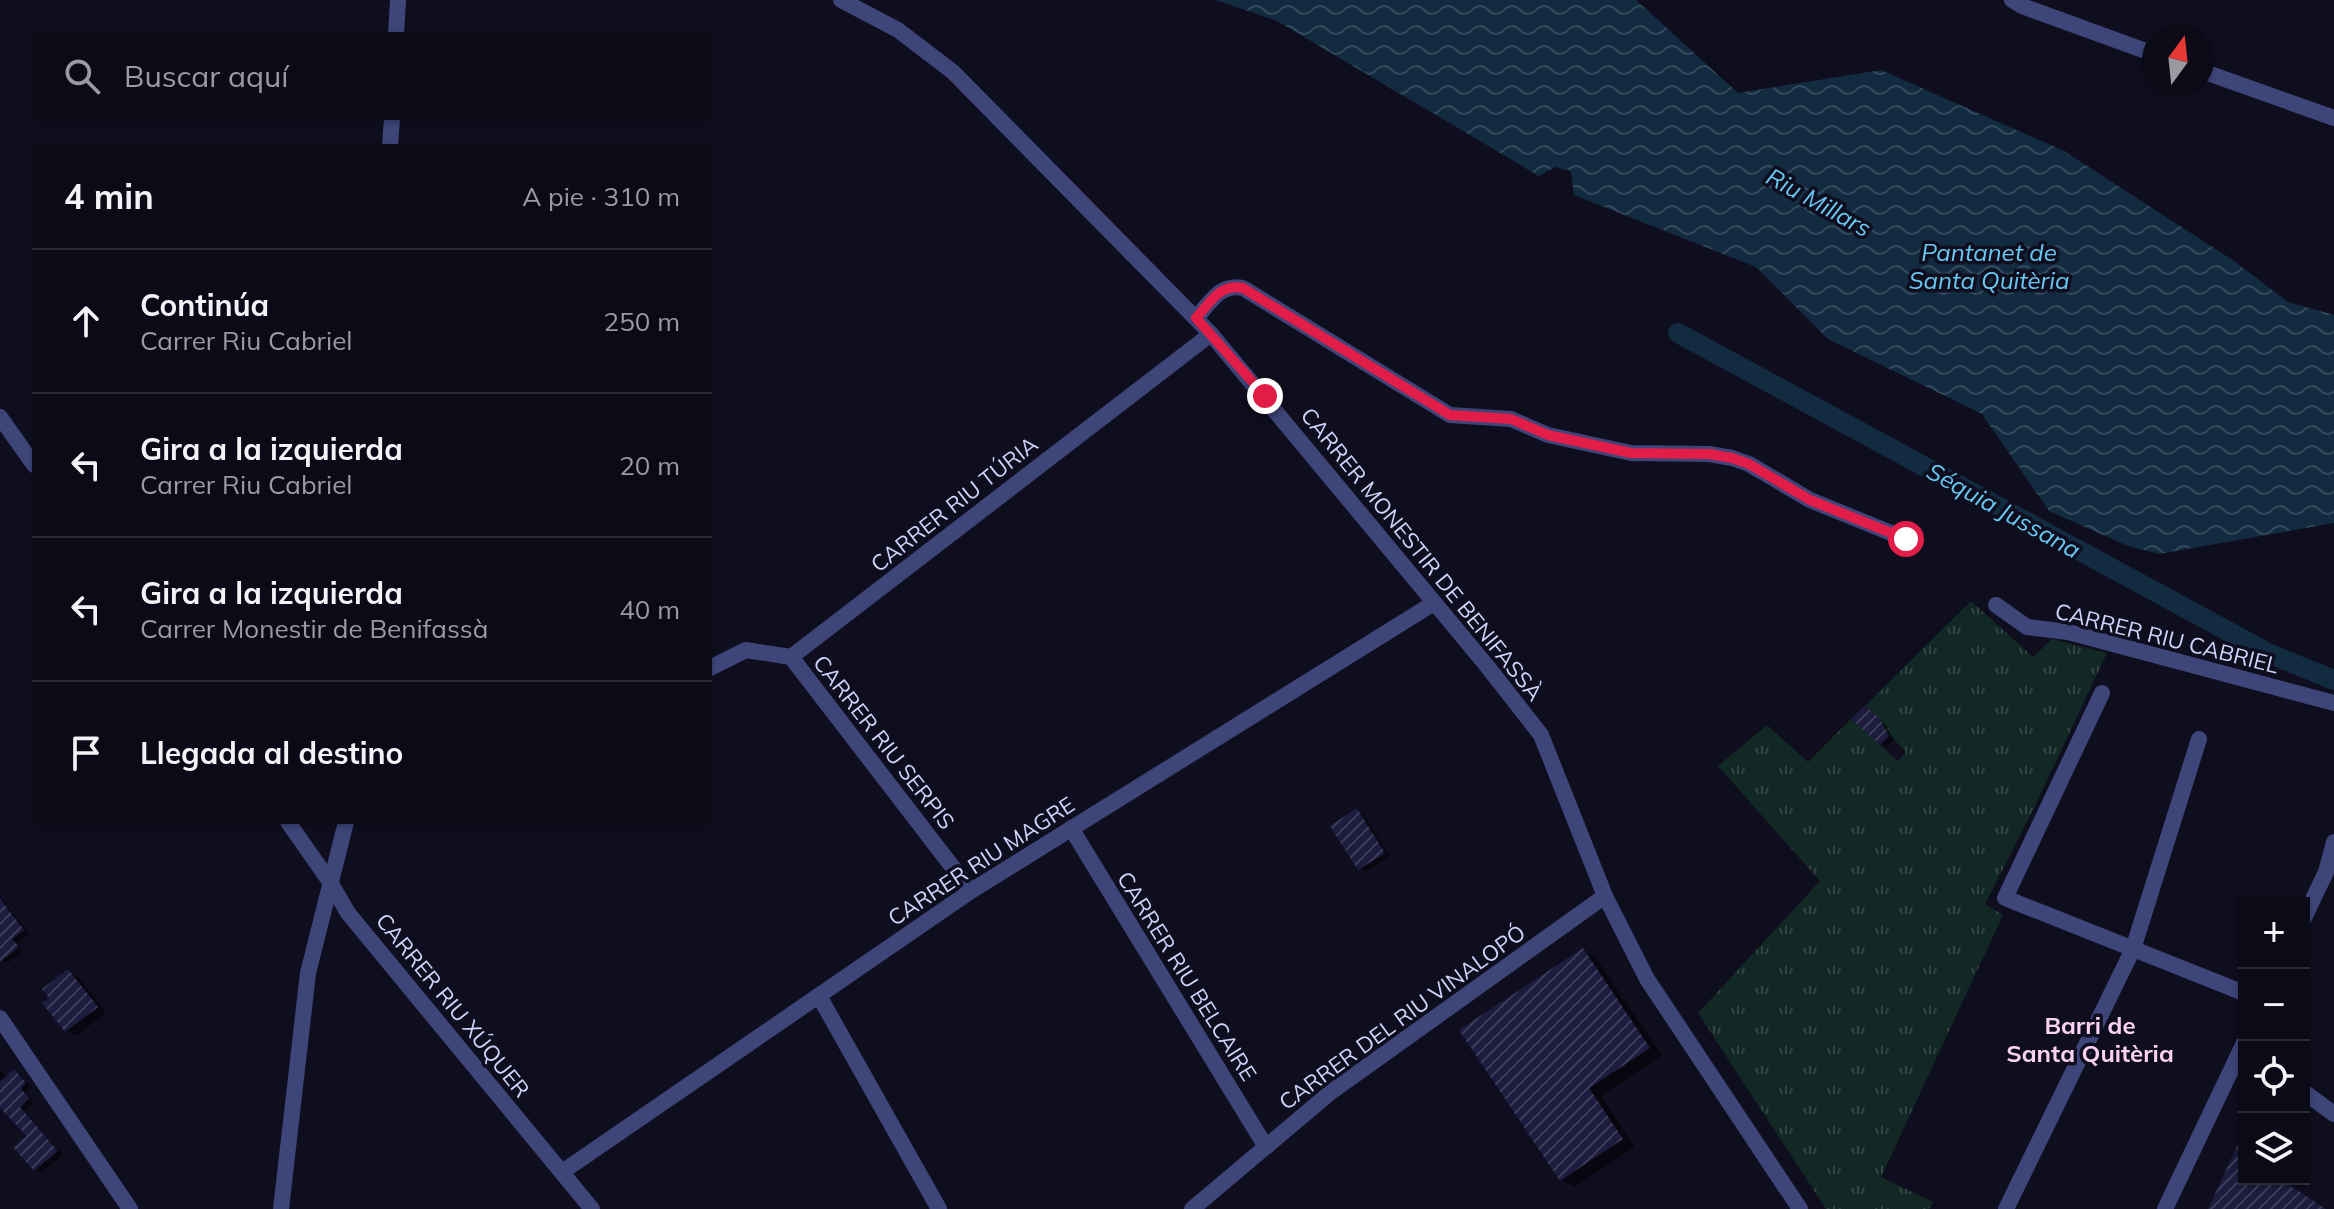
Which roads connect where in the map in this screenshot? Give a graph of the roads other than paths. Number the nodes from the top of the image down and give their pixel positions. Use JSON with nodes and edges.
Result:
{"nodes":[{"id":1,"x":398,"y":0,"type":"edge"},
{"id":2,"x":841,"y":0,"type":"edge"},
{"id":3,"x":2012,"y":0,"type":"edge"},
{"id":4,"x":396,"y":32,"type":"edge"},
{"id":5,"x":2142,"y":50,"type":"edge"},
{"id":6,"x":2214,"y":75,"type":"edge"},
{"id":7,"x":2334,"y":118,"type":"edge"},
{"id":8,"x":392,"y":120,"type":"edge"},
{"id":9,"x":390,"y":144,"type":"edge"},
{"id":10,"x":1196,"y":318,"type":"junction"},
{"id":11,"x":1211,"y":334,"type":"junction"},
{"id":12,"x":0,"y":417,"type":"edge"},
{"id":13,"x":32,"y":462,"type":"edge"},
{"id":14,"x":1906,"y":539,"type":"dead end"},
{"id":15,"x":1434,"y":603,"type":"junction"},
{"id":16,"x":1996,"y":605,"type":"dead end"},
{"id":17,"x":791,"y":657,"type":"junction"},
{"id":18,"x":712,"y":667,"type":"edge"},
{"id":19,"x":2102,"y":693,"type":"dead end"},
{"id":20,"x":2334,"y":703,"type":"edge"},
{"id":21,"x":2199,"y":739,"type":"dead end"},
{"id":22,"x":289,"y":824,"type":"edge"},
{"id":23,"x":345,"y":824,"type":"edge"},
{"id":24,"x":1071,"y":828,"type":"junction"},
{"id":25,"x":2334,"y":842,"type":"edge"},
{"id":26,"x":330,"y":882,"type":"junction"},
{"id":27,"x":971,"y":891,"type":"junction"},
{"id":28,"x":1605,"y":896,"type":"junction"},
{"id":29,"x":2310,"y":905,"type":"edge"},
{"id":30,"x":2133,"y":949,"type":"junction"},
{"id":31,"x":2238,"y":991,"type":"edge"},
{"id":32,"x":819,"y":996,"type":"junction"},
{"id":33,"x":0,"y":1018,"type":"edge"},
{"id":34,"x":2238,"y":1057,"type":"edge"},
{"id":35,"x":2310,"y":1096,"type":"edge"},
{"id":36,"x":2334,"y":1114,"type":"edge"},
{"id":37,"x":1266,"y":1147,"type":"junction"},
{"id":38,"x":562,"y":1172,"type":"junction"},
{"id":39,"x":130,"y":1209,"type":"edge"},
{"id":40,"x":281,"y":1209,"type":"edge"},
{"id":41,"x":592,"y":1209,"type":"edge"},
{"id":42,"x":939,"y":1209,"type":"edge"},
{"id":43,"x":1192,"y":1209,"type":"edge"},
{"id":44,"x":1800,"y":1209,"type":"edge"},
{"id":45,"x":2006,"y":1209,"type":"edge"},
{"id":46,"x":2165,"y":1209,"type":"edge"}],
"edges":[{"from":1,"to":4,"type":"street"},
{"from":2,"to":10,"type":"street","name":"CARRER MONESTIR DE BENIFASSÀ"},
{"from":3,"to":5,"type":"street"},
{"from":6,"to":7,"type":"street"},
{"from":8,"to":9,"type":"street"},
{"from":10,"to":11,"type":"street","name":"CARRER MONESTIR DE BENIFASSÀ"},
{"from":10,"to":14,"type":"street"},
{"from":11,"to":15,"type":"street","name":"CARRER MONESTIR DE BENIFASSÀ"},
{"from":11,"to":17,"type":"street","name":"CARRER RIU TÚRIA"},
{"from":12,"to":13,"type":"street"},
{"from":15,"to":24,"type":"street","name":"CARRER RIU MAGRE"},
{"from":15,"to":28,"type":"street","name":"CARRER MONESTIR DE BENIFASSÀ"},
{"from":16,"to":20,"type":"street","name":"CARRER RIU CABRIEL"},
{"from":17,"to":18,"type":"street"},
{"from":17,"to":27,"type":"street","name":"CARRER RIU SERPIS"},
{"from":19,"to":30,"type":"street"},
{"from":21,"to":30,"type":"street"},
{"from":22,"to":26,"type":"street","name":"CARRER RIU XÚQUER"},
{"from":23,"to":26,"type":"street"},
{"from":24,"to":27,"type":"street","name":"CARRER RIU MAGRE"},
{"from":24,"to":37,"type":"street","name":"CARRER RIU BELCAIRE"},
{"from":25,"to":29,"type":"street"},
{"from":26,"to":38,"type":"street","name":"CARRER RIU XÚQUER"},
{"from":26,"to":40,"type":"street"},
{"from":27,"to":32,"type":"street","name":"CARRER RIU MAGRE"},
{"from":28,"to":37,"type":"street","name":"CARRER DEL RIU VINALOPÓ"},
{"from":28,"to":44,"type":"street","name":"CARRER MONESTIR DE BENIFASSÀ"},
{"from":30,"to":31,"type":"street"},
{"from":30,"to":45,"type":"street"},
{"from":32,"to":38,"type":"street","name":"CARRER RIU MAGRE"},
{"from":32,"to":42,"type":"street"},
{"from":33,"to":39,"type":"street"},
{"from":34,"to":46,"type":"street"},
{"from":35,"to":36,"type":"street"},
{"from":37,"to":43,"type":"street","name":"CARRER DEL RIU VINALOPÓ"},
{"from":38,"to":41,"type":"street","name":"CARRER RIU XÚQUER"}]}
